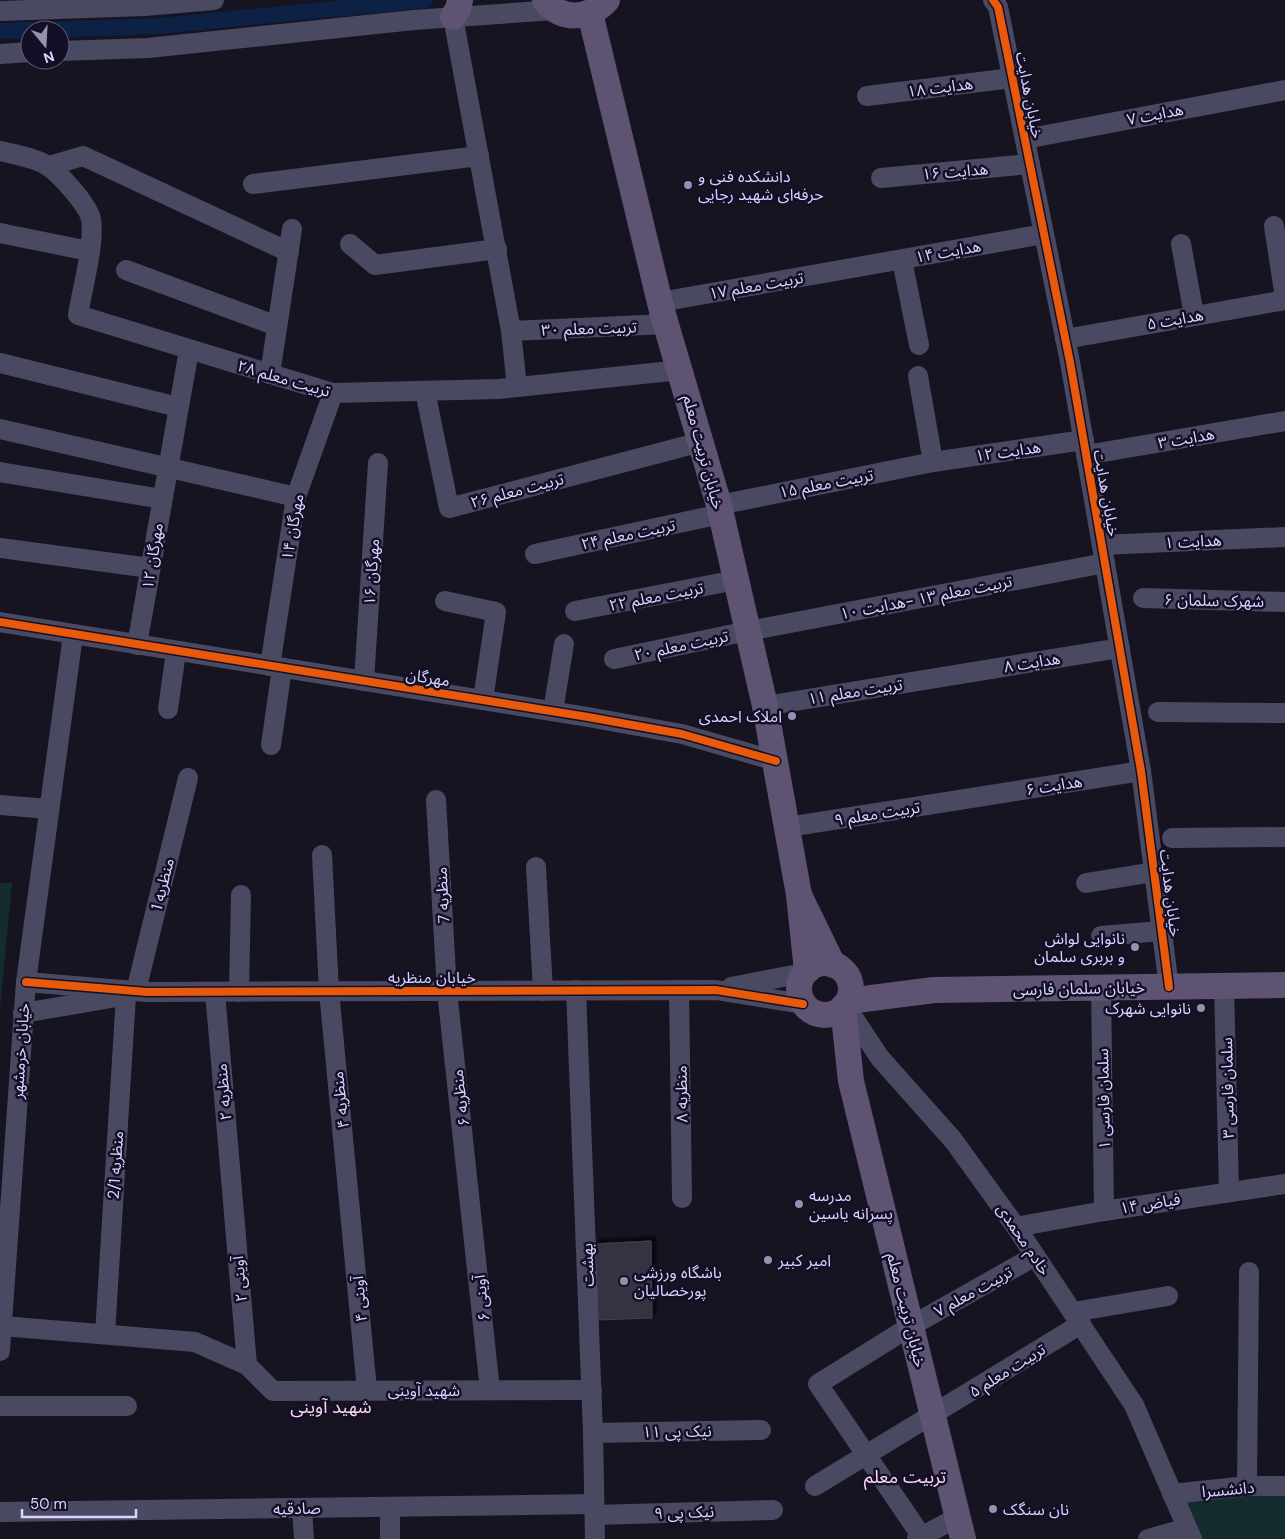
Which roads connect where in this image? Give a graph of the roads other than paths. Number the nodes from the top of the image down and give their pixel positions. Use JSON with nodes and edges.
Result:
{"nodes":[{"id":1,"x":214,"y":0,"type":"edge"},
{"id":2,"x":997,"y":2,"type":"edge"},
{"id":3,"x":20,"y":5,"type":"edge"},
{"id":4,"x":550,"y":5,"type":"edge"},
{"id":5,"x":598,"y":7,"type":"edge"},
{"id":6,"x":457,"y":8,"type":"edge"},
{"id":7,"x":0,"y":12,"type":"edge"},
{"id":8,"x":70,"y":51,"type":"edge"},
{"id":9,"x":20,"y":53,"type":"edge"},
{"id":10,"x":0,"y":54,"type":"edge"},
{"id":11,"x":1012,"y":78,"type":"junction"},
{"id":12,"x":1285,"y":90,"type":"edge"},
{"id":13,"x":867,"y":96,"type":"dead end"},
{"id":14,"x":1025,"y":139,"type":"junction"},
{"id":15,"x":0,"y":151,"type":"edge"},
{"id":16,"x":479,"y":156,"type":"junction"},
{"id":17,"x":1030,"y":164,"type":"junction"},
{"id":18,"x":49,"y":166,"type":"junction"},
{"id":19,"x":881,"y":178,"type":"dead end"},
{"id":20,"x":253,"y":184,"type":"dead end"},
{"id":21,"x":1274,"y":226,"type":"dead end"},
{"id":22,"x":292,"y":229,"type":"dead end"},
{"id":23,"x":0,"y":233,"type":"edge"},
{"id":24,"x":1044,"y":234,"type":"junction"},
{"id":25,"x":350,"y":244,"type":"dead end"},
{"id":26,"x":1181,"y":244,"type":"dead end"},
{"id":27,"x":497,"y":249,"type":"junction"},
{"id":28,"x":89,"y":251,"type":"junction"},
{"id":29,"x":289,"y":252,"type":"junction"},
{"id":30,"x":902,"y":260,"type":"junction"},
{"id":31,"x":852,"y":268,"type":"joint"},
{"id":32,"x":126,"y":270,"type":"dead end"},
{"id":33,"x":1285,"y":299,"type":"edge"},
{"id":34,"x":664,"y":313,"type":"junction"},
{"id":35,"x":1194,"y":316,"type":"junction"},
{"id":36,"x":278,"y":326,"type":"junction"},
{"id":37,"x":511,"y":331,"type":"junction"},
{"id":38,"x":1065,"y":339,"type":"junction"},
{"id":39,"x":919,"y":345,"type":"dead end"},
{"id":40,"x":189,"y":350,"type":"junction"},
{"id":41,"x":0,"y":363,"type":"edge"},
{"id":42,"x":681,"y":370,"type":"junction"},
{"id":43,"x":270,"y":374,"type":"junction"},
{"id":44,"x":918,"y":376,"type":"dead end"},
{"id":45,"x":517,"y":387,"type":"junction"},
{"id":46,"x":425,"y":390,"type":"junction"},
{"id":47,"x":333,"y":393,"type":"junction"},
{"id":48,"x":178,"y":407,"type":"junction"},
{"id":49,"x":1285,"y":421,"type":"edge"},
{"id":50,"x":0,"y":429,"type":"edge"},
{"id":51,"x":701,"y":442,"type":"junction"},
{"id":52,"x":1085,"y":448,"type":"junction"},
{"id":53,"x":933,"y":462,"type":"junction"},
{"id":54,"x":378,"y":463,"type":"dead end"},
{"id":55,"x":167,"y":467,"type":"junction"},
{"id":56,"x":0,"y":472,"type":"edge"},
{"id":57,"x":296,"y":497,"type":"junction"},
{"id":58,"x":162,"y":499,"type":"junction"},
{"id":59,"x":720,"y":509,"type":"junction"},
{"id":60,"x":1285,"y":538,"type":"edge"},
{"id":61,"x":0,"y":548,"type":"edge"},
{"id":62,"x":535,"y":554,"type":"dead end"},
{"id":63,"x":1104,"y":554,"type":"junction"},
{"id":64,"x":150,"y":568,"type":"junction"},
{"id":65,"x":736,"y":580,"type":"junction"},
{"id":66,"x":1143,"y":598,"type":"dead end"},
{"id":67,"x":445,"y":601,"type":"dead end"},
{"id":68,"x":1285,"y":602,"type":"edge"},
{"id":69,"x":575,"y":611,"type":"dead end"},
{"id":70,"x":0,"y":622,"type":"edge"},
{"id":71,"x":748,"y":631,"type":"junction"},
{"id":72,"x":73,"y":635,"type":"junction"},
{"id":73,"x":564,"y":644,"type":"dead end"},
{"id":74,"x":138,"y":645,"type":"junction"},
{"id":75,"x":1120,"y":648,"type":"junction"},
{"id":76,"x":176,"y":652,"type":"junction"},
{"id":77,"x":614,"y":659,"type":"dead end"},
{"id":78,"x":276,"y":667,"type":"junction"},
{"id":79,"x":945,"y":677,"type":"joint"},
{"id":80,"x":364,"y":681,"type":"junction"},
{"id":81,"x":484,"y":700,"type":"junction"},
{"id":82,"x":766,"y":706,"type":"junction"},
{"id":83,"x":168,"y":709,"type":"dead end"},
{"id":84,"x":553,"y":711,"type":"junction"},
{"id":85,"x":1158,"y":712,"type":"dead end"},
{"id":86,"x":1285,"y":713,"type":"edge"},
{"id":87,"x":271,"y":745,"type":"dead end"},
{"id":88,"x":776,"y":761,"type":"junction"},
{"id":89,"x":1141,"y":770,"type":"junction"},
{"id":90,"x":188,"y":778,"type":"dead end"},
{"id":91,"x":966,"y":798,"type":"joint"},
{"id":92,"x":436,"y":800,"type":"dead end"},
{"id":93,"x":0,"y":805,"type":"edge"},
{"id":94,"x":48,"y":809,"type":"junction"},
{"id":95,"x":788,"y":827,"type":"junction"},
{"id":96,"x":1285,"y":837,"type":"edge"},
{"id":97,"x":1172,"y":838,"type":"dead end"},
{"id":98,"x":322,"y":855,"type":"dead end"},
{"id":99,"x":536,"y":867,"type":"dead end"},
{"id":100,"x":1154,"y":872,"type":"junction"},
{"id":101,"x":1086,"y":883,"type":"dead end"},
{"id":102,"x":241,"y":895,"type":"dead end"},
{"id":103,"x":799,"y":895,"type":"junction"},
{"id":104,"x":1162,"y":930,"type":"junction"},
{"id":105,"x":1101,"y":936,"type":"dead end"},
{"id":106,"x":840,"y":970,"type":"junction"},
{"id":107,"x":805,"y":972,"type":"junction"},
{"id":108,"x":26,"y":982,"type":"junction"},
{"id":109,"x":1285,"y":985,"type":"edge"},
{"id":110,"x":1224,"y":986,"type":"junction"},
{"id":111,"x":1169,"y":987,"type":"junction"},
{"id":112,"x":1101,"y":988,"type":"junction"},
{"id":113,"x":576,"y":990,"type":"junction"},
{"id":114,"x":679,"y":990,"type":"junction"},
{"id":115,"x":716,"y":990,"type":"junction"},
{"id":116,"x":934,"y":990,"type":"junction"},
{"id":117,"x":329,"y":991,"type":"junction"},
{"id":118,"x":447,"y":991,"type":"junction"},
{"id":119,"x":543,"y":991,"type":"junction"},
{"id":120,"x":215,"y":992,"type":"junction"},
{"id":121,"x":239,"y":992,"type":"junction"},
{"id":122,"x":136,"y":993,"type":"junction"},
{"id":123,"x":845,"y":1004,"type":"junction"},
{"id":124,"x":810,"y":1009,"type":"junction"},
{"id":125,"x":23,"y":1013,"type":"junction"},
{"id":126,"x":852,"y":1081,"type":"junction"},
{"id":127,"x":1285,"y":1184,"type":"edge"},
{"id":128,"x":1229,"y":1191,"type":"junction"},
{"id":129,"x":232,"y":1193,"type":"joint"},
{"id":130,"x":682,"y":1198,"type":"dead end"},
{"id":131,"x":472,"y":1206,"type":"joint"},
{"id":132,"x":350,"y":1208,"type":"joint"},
{"id":133,"x":1104,"y":1211,"type":"junction"},
{"id":134,"x":1016,"y":1227,"type":"junction"},
{"id":135,"x":1036,"y":1256,"type":"junction"},
{"id":136,"x":1249,"y":1272,"type":"dead end"},
{"id":137,"x":1168,"y":1296,"type":"dead end"},
{"id":138,"x":1077,"y":1318,"type":"junction"},
{"id":139,"x":2,"y":1326,"type":"junction"},
{"id":140,"x":911,"y":1326,"type":"junction"},
{"id":141,"x":105,"y":1334,"type":"junction"},
{"id":142,"x":0,"y":1350,"type":"edge"},
{"id":143,"x":246,"y":1365,"type":"junction"},
{"id":144,"x":367,"y":1390,"type":"junction"},
{"id":145,"x":490,"y":1390,"type":"junction"},
{"id":146,"x":592,"y":1390,"type":"junction"},
{"id":147,"x":0,"y":1406,"type":"edge"},
{"id":148,"x":127,"y":1406,"type":"dead end"},
{"id":149,"x":933,"y":1416,"type":"junction"},
{"id":150,"x":761,"y":1430,"type":"dead end"},
{"id":151,"x":594,"y":1433,"type":"junction"},
{"id":152,"x":866,"y":1455,"type":"junction"},
{"id":153,"x":815,"y":1486,"type":"dead end"},
{"id":154,"x":1247,"y":1486,"type":"junction"},
{"id":155,"x":1285,"y":1486,"type":"edge"},
{"id":156,"x":1172,"y":1494,"type":"junction"},
{"id":157,"x":390,"y":1507,"type":"junction"},
{"id":158,"x":302,"y":1508,"type":"junction"},
{"id":159,"x":594,"y":1510,"type":"junction"},
{"id":160,"x":773,"y":1510,"type":"dead end"},
{"id":161,"x":0,"y":1512,"type":"edge"},
{"id":162,"x":961,"y":1528,"type":"edge"},
{"id":163,"x":1189,"y":1533,"type":"edge"},
{"id":164,"x":919,"y":1538,"type":"edge"},
{"id":165,"x":304,"y":1539,"type":"edge"},
{"id":166,"x":390,"y":1539,"type":"edge"},
{"id":167,"x":595,"y":1539,"type":"edge"},
{"id":168,"x":1148,"y":1539,"type":"edge"}],
"edges":[{"from":1,"to":3,"type":"street"},
{"from":2,"to":11,"type":"street","name":"خیابان هدایت"},
{"from":3,"to":7,"type":"street"},
{"from":4,"to":5,"type":"main road"},
{"from":4,"to":6,"type":"street"},
{"from":5,"to":34,"type":"main road","name":"خیابان تربیت معلم"},
{"from":6,"to":8,"type":"street"},
{"from":6,"to":16,"type":"street"},
{"from":9,"to":10,"type":"street"},
{"from":11,"to":13,"type":"street","name":"هدایت ۱۸"},
{"from":11,"to":14,"type":"street","name":"خیابان هدایت"},
{"from":12,"to":14,"type":"street","name":"هدایت ۷"},
{"from":14,"to":17,"type":"street","name":"خیابان هدایت"},
{"from":15,"to":18,"type":"street"},
{"from":16,"to":20,"type":"street"},
{"from":16,"to":27,"type":"street"},
{"from":17,"to":19,"type":"street","name":"هدایت ۱۶"},
{"from":17,"to":24,"type":"street","name":"خیابان هدایت"},
{"from":18,"to":28,"type":"street","name":"تربیت معلم ۲۸"},
{"from":18,"to":29,"type":"street"},
{"from":21,"to":33,"type":"street"},
{"from":22,"to":29,"type":"street"},
{"from":23,"to":28,"type":"street"},
{"from":24,"to":30,"type":"street","name":"هدایت ۱۴"},
{"from":24,"to":38,"type":"street","name":"خیابان هدایت"},
{"from":25,"to":27,"type":"street"},
{"from":26,"to":35,"type":"street"},
{"from":27,"to":37,"type":"street"},
{"from":28,"to":40,"type":"street","name":"تربیت معلم ۲۸"},
{"from":29,"to":36,"type":"street"},
{"from":30,"to":31,"type":"street","name":"هدایت ۱۴"},
{"from":30,"to":39,"type":"street"},
{"from":31,"to":34,"type":"street","name":"تربیت معلم ۱۷"},
{"from":32,"to":36,"type":"street"},
{"from":33,"to":35,"type":"street","name":"هدایت ۵"},
{"from":34,"to":37,"type":"street","name":"تربیت معلم ۳۰"},
{"from":34,"to":42,"type":"main road","name":"خیابان تربیت معلم"},
{"from":35,"to":38,"type":"street","name":"هدایت ۵"},
{"from":36,"to":43,"type":"street"},
{"from":37,"to":45,"type":"street"},
{"from":38,"to":52,"type":"street","name":"خیابان هدایت"},
{"from":40,"to":43,"type":"street","name":"تربیت معلم ۲۸"},
{"from":40,"to":48,"type":"street","name":"مهرگان ۱۲"},
{"from":41,"to":48,"type":"street"},
{"from":42,"to":45,"type":"street","name":"تربیت معلم ۲۸"},
{"from":42,"to":51,"type":"main road","name":"خیابان تربیت معلم"},
{"from":43,"to":47,"type":"street","name":"تربیت معلم ۲۸"},
{"from":44,"to":53,"type":"street"},
{"from":45,"to":46,"type":"street","name":"تربیت معلم ۲۸"},
{"from":46,"to":47,"type":"street","name":"تربیت معلم ۲۸"},
{"from":46,"to":51,"type":"street","name":"تربیت معلم ۲۶"},
{"from":47,"to":57,"type":"street","name":"مهرگان ۱۴"},
{"from":48,"to":55,"type":"street","name":"مهرگان ۱۲"},
{"from":49,"to":52,"type":"street","name":"هدایت ۳"},
{"from":50,"to":55,"type":"street"},
{"from":51,"to":59,"type":"main road","name":"خیابان تربیت معلم"},
{"from":52,"to":53,"type":"street","name":"هدایت ۱۲"},
{"from":52,"to":63,"type":"street","name":"خیابان هدایت"},
{"from":53,"to":59,"type":"street","name":"تربیت معلم ۱۵"},
{"from":54,"to":80,"type":"street","name":"مهرگان ۱۶"},
{"from":55,"to":57,"type":"street"},
{"from":55,"to":58,"type":"street","name":"مهرگان ۱۲"},
{"from":56,"to":58,"type":"street"},
{"from":57,"to":78,"type":"street","name":"مهرگان ۱۴"},
{"from":58,"to":64,"type":"street","name":"مهرگان ۱۲"},
{"from":59,"to":62,"type":"street","name":"تربیت معلم ۲۴"},
{"from":59,"to":65,"type":"main road","name":"خیابان تربیت معلم"},
{"from":60,"to":63,"type":"street","name":"هدایت ۱"},
{"from":61,"to":64,"type":"street"},
{"from":63,"to":71,"type":"street","name":"تربیت معلم ۱۳ -هدایت ۱۰"},
{"from":63,"to":75,"type":"street","name":"خیابان هدایت"},
{"from":64,"to":74,"type":"street","name":"مهرگان ۱۲"},
{"from":65,"to":69,"type":"street","name":"تربیت معلم ۲۲"},
{"from":65,"to":71,"type":"main road","name":"خیابان تربیت معلم"},
{"from":66,"to":68,"type":"street","name":"شهرک سلمان ۶"},
{"from":67,"to":81,"type":"street"},
{"from":70,"to":72,"type":"street","name":"مهرگان"},
{"from":71,"to":77,"type":"street","name":"تربیت معلم ۲۰"},
{"from":71,"to":82,"type":"main road","name":"خیابان تربیت معلم"},
{"from":72,"to":74,"type":"street","name":"مهرگان"},
{"from":72,"to":94,"type":"street","name":"خیابان خرمشهر"},
{"from":73,"to":84,"type":"street"},
{"from":74,"to":76,"type":"street","name":"مهرگان"},
{"from":75,"to":79,"type":"street","name":"هدایت ۸"},
{"from":75,"to":89,"type":"street","name":"خیابان هدایت"},
{"from":76,"to":78,"type":"street","name":"مهرگان"},
{"from":76,"to":83,"type":"street"},
{"from":78,"to":80,"type":"street","name":"مهرگان"},
{"from":78,"to":87,"type":"street","name":"مهرگان ۱۴"},
{"from":79,"to":82,"type":"street","name":"تربیت معلم ۱۱"},
{"from":80,"to":81,"type":"street","name":"مهرگان"},
{"from":81,"to":84,"type":"street","name":"مهرگان"},
{"from":82,"to":88,"type":"main road","name":"خیابان تربیت معلم"},
{"from":84,"to":88,"type":"street","name":"مهرگان"},
{"from":85,"to":86,"type":"street"},
{"from":88,"to":95,"type":"main road","name":"خیابان تربیت معلم"},
{"from":89,"to":91,"type":"street","name":"هدایت ۶"},
{"from":89,"to":100,"type":"street","name":"خیابان هدایت"},
{"from":90,"to":122,"type":"street","name":"منظریه 1"},
{"from":91,"to":95,"type":"street","name":"تربیت معلم ۹"},
{"from":92,"to":118,"type":"street","name":"منظریه 7"},
{"from":93,"to":94,"type":"street"},
{"from":94,"to":108,"type":"street","name":"خیابان خرمشهر"},
{"from":95,"to":103,"type":"main road","name":"خیابان تربیت معلم"},
{"from":96,"to":97,"type":"street"},
{"from":98,"to":117,"type":"street","name":"منظریه ۴"},
{"from":99,"to":119,"type":"street"},
{"from":100,"to":101,"type":"street"},
{"from":100,"to":104,"type":"street","name":"خیابان هدایت"},
{"from":102,"to":121,"type":"street"},
{"from":103,"to":106,"type":"main road"},
{"from":103,"to":107,"type":"main road"},
{"from":104,"to":105,"type":"street"},
{"from":104,"to":111,"type":"street","name":"خیابان هدایت"},
{"from":106,"to":107,"type":"main road"},
{"from":106,"to":116,"type":"main road"},
{"from":106,"to":123,"type":"main road"},
{"from":107,"to":115,"type":"street"},
{"from":107,"to":124,"type":"main road"},
{"from":108,"to":122,"type":"street"},
{"from":108,"to":125,"type":"street","name":"خیابان خرمشهر"},
{"from":109,"to":110,"type":"main road","name":"خیابان سلمان فارسی"},
{"from":110,"to":111,"type":"main road","name":"خیابان سلمان فارسی"},
{"from":110,"to":128,"type":"street","name":"سلمان فارسی ۳"},
{"from":111,"to":112,"type":"main road","name":"خیابان سلمان فارسی"},
{"from":112,"to":116,"type":"main road","name":"خیابان سلمان فارسی"},
{"from":112,"to":133,"type":"street","name":"سلمان فارسی ۱"},
{"from":113,"to":114,"type":"street","name":"خیابان منظریه"},
{"from":113,"to":119,"type":"street","name":"خیابان منظریه"},
{"from":113,"to":146,"type":"street","name":"بهشت"},
{"from":114,"to":115,"type":"street","name":"خیابان منظریه"},
{"from":114,"to":130,"type":"street","name":"منظریه ۸"},
{"from":115,"to":124,"type":"street"},
{"from":116,"to":123,"type":"main road"},
{"from":117,"to":118,"type":"street","name":"خیابان منظریه"},
{"from":117,"to":121,"type":"street","name":"خیابان منظریه"},
{"from":117,"to":132,"type":"street","name":"منظریه ۴"},
{"from":118,"to":119,"type":"street","name":"خیابان منظریه"},
{"from":118,"to":131,"type":"street","name":"منظریه ۶"},
{"from":120,"to":121,"type":"street","name":"خیابان منظریه"},
{"from":120,"to":122,"type":"street","name":"خیابان منظریه"},
{"from":120,"to":129,"type":"street","name":"منظریه ۲"},
{"from":122,"to":125,"type":"street"},
{"from":122,"to":141,"type":"street","name":"منظریه 2/1"},
{"from":123,"to":124,"type":"main road"},
{"from":123,"to":126,"type":"main road"},
{"from":123,"to":134,"type":"street","name":"خادم محمدی"},
{"from":124,"to":126,"type":"main road"},
{"from":125,"to":139,"type":"street","name":"خیابان خرمشهر"},
{"from":126,"to":140,"type":"main road","name":"خیابان تربیت معلم"},
{"from":127,"to":128,"type":"street","name":"فیاض ۱۴"},
{"from":128,"to":133,"type":"street","name":"فیاض ۱۴"},
{"from":129,"to":143,"type":"street","name":"آوینی ۲"},
{"from":131,"to":145,"type":"street","name":"آوینی ۶"},
{"from":132,"to":144,"type":"street","name":"آوینی ۴"},
{"from":133,"to":134,"type":"street","name":"فیاض ۱۴"},
{"from":134,"to":135,"type":"street","name":"خادم محمدی"},
{"from":135,"to":138,"type":"street","name":"خادم محمدی"},
{"from":135,"to":140,"type":"street","name":"تربیت معلم ۷"},
{"from":136,"to":154,"type":"street"},
{"from":137,"to":138,"type":"street"},
{"from":138,"to":149,"type":"street","name":"تربیت معلم ۵"},
{"from":138,"to":156,"type":"street","name":"خادم محمدی"},
{"from":139,"to":141,"type":"street","name":"شهید آوینی"},
{"from":139,"to":142,"type":"street","name":"خیابان خرمشهر"},
{"from":140,"to":149,"type":"main road","name":"خیابان تربیت معلم"},
{"from":140,"to":152,"type":"street","name":"تربیت معلم ۷"},
{"from":141,"to":143,"type":"street","name":"شهید آوینی"},
{"from":143,"to":144,"type":"street","name":"شهید آوینی"},
{"from":144,"to":145,"type":"street","name":"شهید آوینی"},
{"from":145,"to":146,"type":"street","name":"شهید آوینی"},
{"from":146,"to":151,"type":"street","name":"بهشت"},
{"from":147,"to":148,"type":"street"},
{"from":149,"to":152,"type":"street","name":"تربیت معلم ۵"},
{"from":149,"to":162,"type":"main road","name":"خیابان تربیت معلم"},
{"from":150,"to":151,"type":"street","name":"نیک پی ۱۱"},
{"from":151,"to":159,"type":"street","name":"بهشت"},
{"from":152,"to":153,"type":"street","name":"تربیت معلم ۵"},
{"from":152,"to":164,"type":"street"},
{"from":154,"to":155,"type":"street","name":"دانشسرا"},
{"from":154,"to":156,"type":"street","name":"دانشسرا"},
{"from":156,"to":163,"type":"street","name":"خادم محمدی"},
{"from":157,"to":158,"type":"street","name":"صادقیه"},
{"from":157,"to":159,"type":"street","name":"صادقیه"},
{"from":157,"to":166,"type":"street"},
{"from":158,"to":161,"type":"street","name":"صادقیه"},
{"from":158,"to":165,"type":"street"},
{"from":159,"to":160,"type":"street","name":"نیک پی ۹"},
{"from":159,"to":167,"type":"street","name":"بهشت"},
{"from":162,"to":164,"type":"street"},
{"from":163,"to":168,"type":"street"}]}
